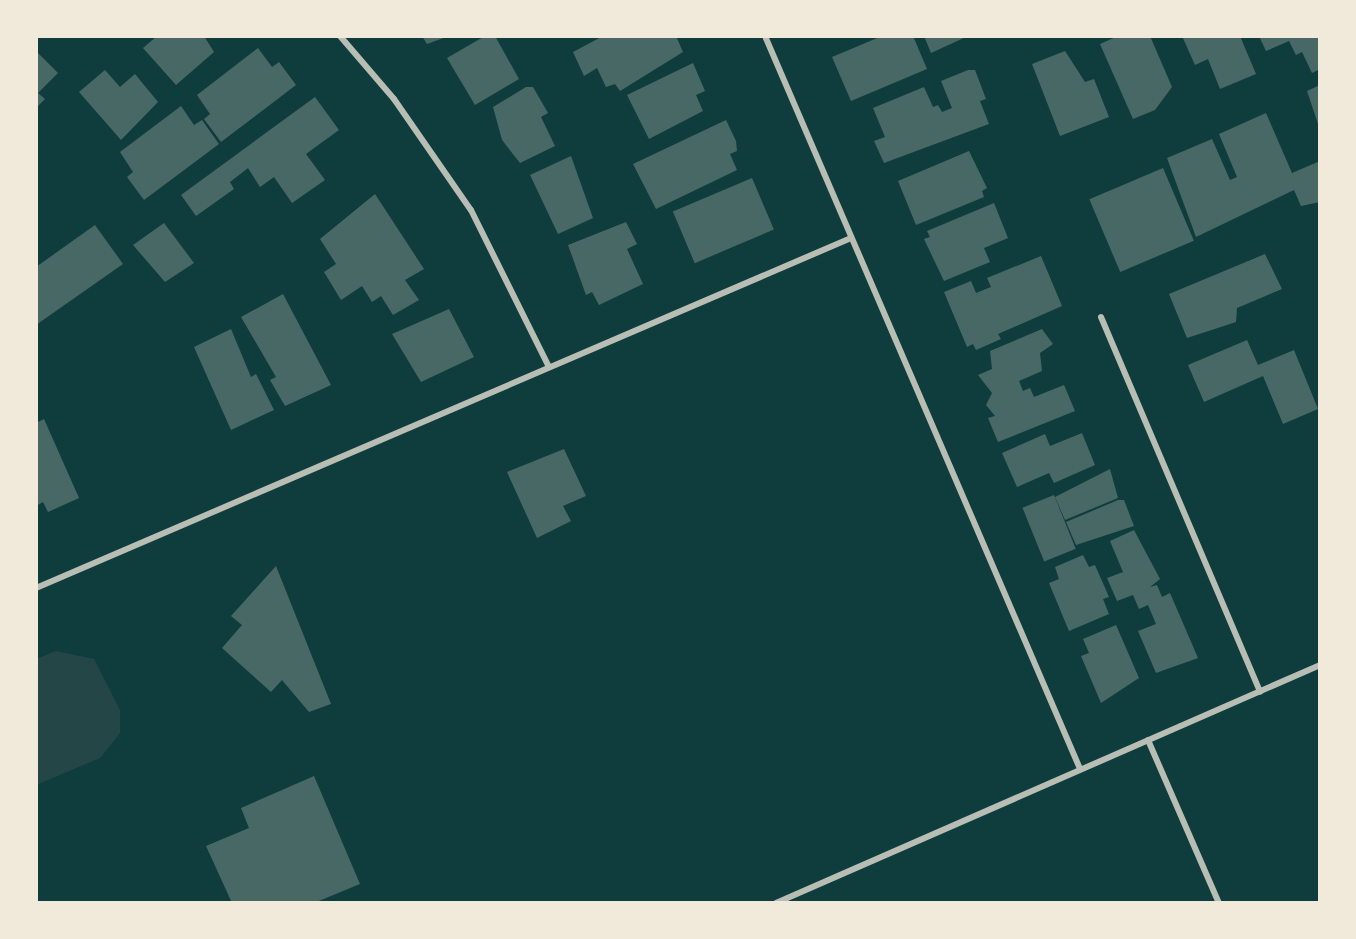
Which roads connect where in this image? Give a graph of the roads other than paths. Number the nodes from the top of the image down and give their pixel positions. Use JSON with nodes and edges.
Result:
{"nodes":[{"id":1,"x":340,"y":36,"type":"edge"},
{"id":2,"x":765,"y":36,"type":"edge"},
{"id":3,"x":851,"y":238,"type":"junction"},
{"id":4,"x":1101,"y":317,"type":"dead end"},
{"id":5,"x":548,"y":365,"type":"junction"},
{"id":6,"x":36,"y":588,"type":"edge"},
{"id":7,"x":1320,"y":665,"type":"edge"},
{"id":8,"x":1260,"y":692,"type":"junction"},
{"id":9,"x":1148,"y":740,"type":"junction"},
{"id":10,"x":1080,"y":769,"type":"junction"},
{"id":11,"x":791,"y":900,"type":"edge"},
{"id":12,"x":777,"y":903,"type":"edge"},
{"id":13,"x":1219,"y":903,"type":"edge"}],
"edges":[{"from":1,"to":5,"type":"street"},
{"from":2,"to":3,"type":"street"},
{"from":3,"to":5,"type":"street"},
{"from":3,"to":10,"type":"street"},
{"from":4,"to":8,"type":"street"},
{"from":5,"to":6,"type":"street"},
{"from":7,"to":8,"type":"street"},
{"from":8,"to":9,"type":"street"},
{"from":9,"to":10,"type":"street"},
{"from":9,"to":13,"type":"street"},
{"from":10,"to":11,"type":"street"},
{"from":11,"to":12,"type":"street"}]}
